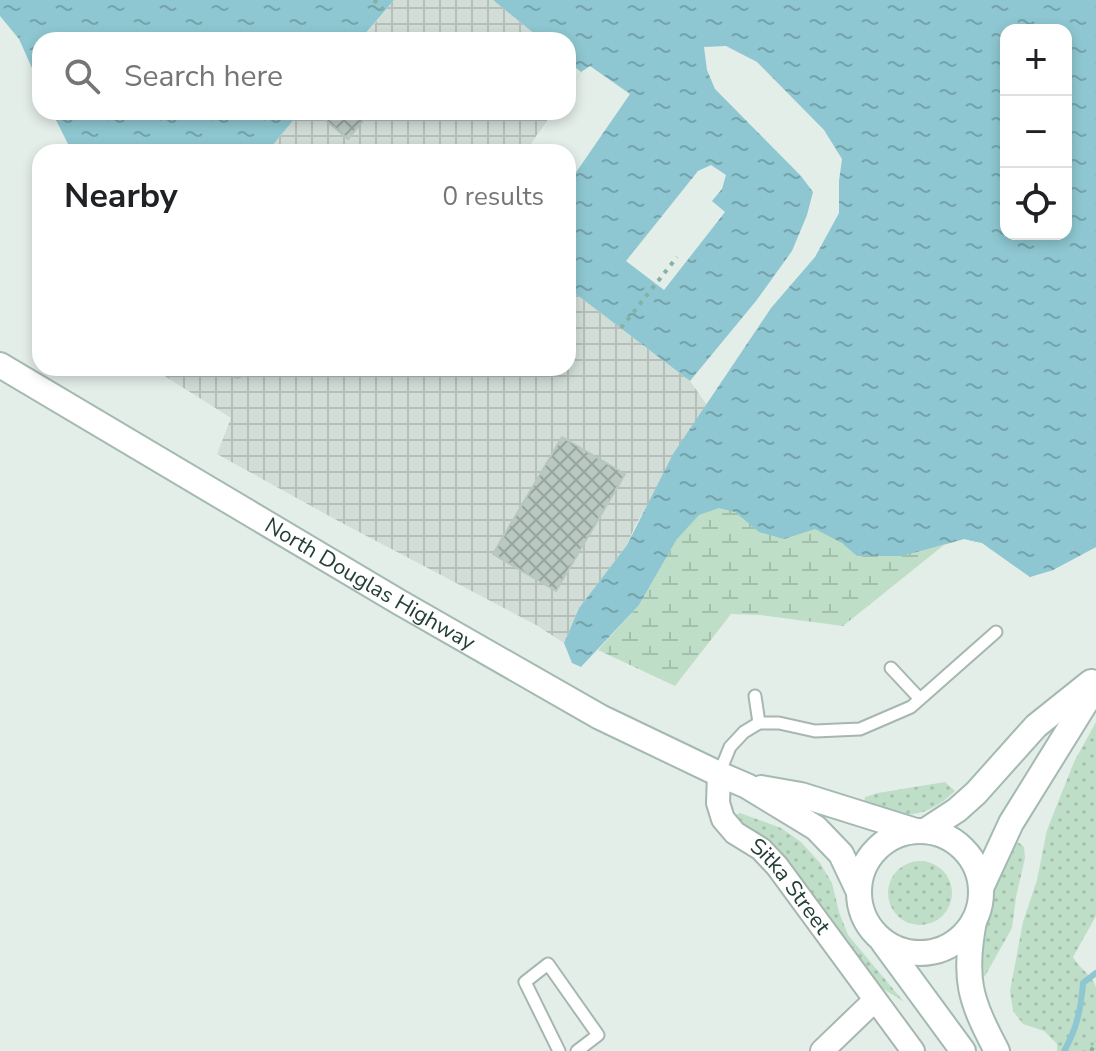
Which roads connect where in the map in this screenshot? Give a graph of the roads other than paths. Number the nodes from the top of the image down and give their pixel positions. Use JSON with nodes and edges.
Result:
{"nodes":[{"id":1,"x":0,"y":365,"type":"edge"},
{"id":2,"x":996,"y":632,"type":"dead end"},
{"id":3,"x":891,"y":668,"type":"dead end"},
{"id":4,"x":1096,"y":678,"type":"edge"},
{"id":5,"x":1096,"y":686,"type":"edge"},
{"id":6,"x":755,"y":696,"type":"dead end"},
{"id":7,"x":920,"y":699,"type":"junction"},
{"id":8,"x":759,"y":723,"type":"junction"},
{"id":9,"x":719,"y":774,"type":"junction"},
{"id":10,"x":747,"y":786,"type":"junction"},
{"id":11,"x":920,"y":831,"type":"junction"},
{"id":12,"x":981,"y":888,"type":"junction"},
{"id":13,"x":859,"y":892,"type":"junction"},
{"id":14,"x":974,"y":921,"type":"junction"},
{"id":15,"x":879,"y":937,"type":"junction"},
{"id":16,"x":875,"y":1000,"type":"junction"},
{"id":17,"x":559,"y":1051,"type":"edge"},
{"id":18,"x":577,"y":1051,"type":"edge"},
{"id":19,"x":822,"y":1051,"type":"edge"},
{"id":20,"x":913,"y":1051,"type":"edge"},
{"id":21,"x":963,"y":1051,"type":"edge"},
{"id":22,"x":997,"y":1051,"type":"edge"}],
"edges":[{"from":1,"to":9,"type":"main road","name":"North Douglas Highway"},
{"from":2,"to":7,"type":"lane"},
{"from":3,"to":7,"type":"lane"},
{"from":4,"to":11,"type":"main road"},
{"from":5,"to":12,"type":"main road"},
{"from":6,"to":8,"type":"lane"},
{"from":7,"to":8,"type":"lane"},
{"from":8,"to":9,"type":"lane"},
{"from":9,"to":10,"type":"main road","name":"North Douglas Highway"},
{"from":9,"to":16,"type":"street","name":"Sitka Street"},
{"from":10,"to":11,"type":"main road"},
{"from":10,"to":13,"type":"main road"},
{"from":11,"to":12,"type":"main road"},
{"from":11,"to":13,"type":"main road"},
{"from":12,"to":14,"type":"main road"},
{"from":13,"to":15,"type":"main road"},
{"from":14,"to":15,"type":"main road"},
{"from":14,"to":22,"type":"main road"},
{"from":15,"to":21,"type":"main road"},
{"from":16,"to":19,"type":"street"},
{"from":16,"to":20,"type":"street","name":"Sitka Street"},
{"from":17,"to":18,"type":"lane"}]}
